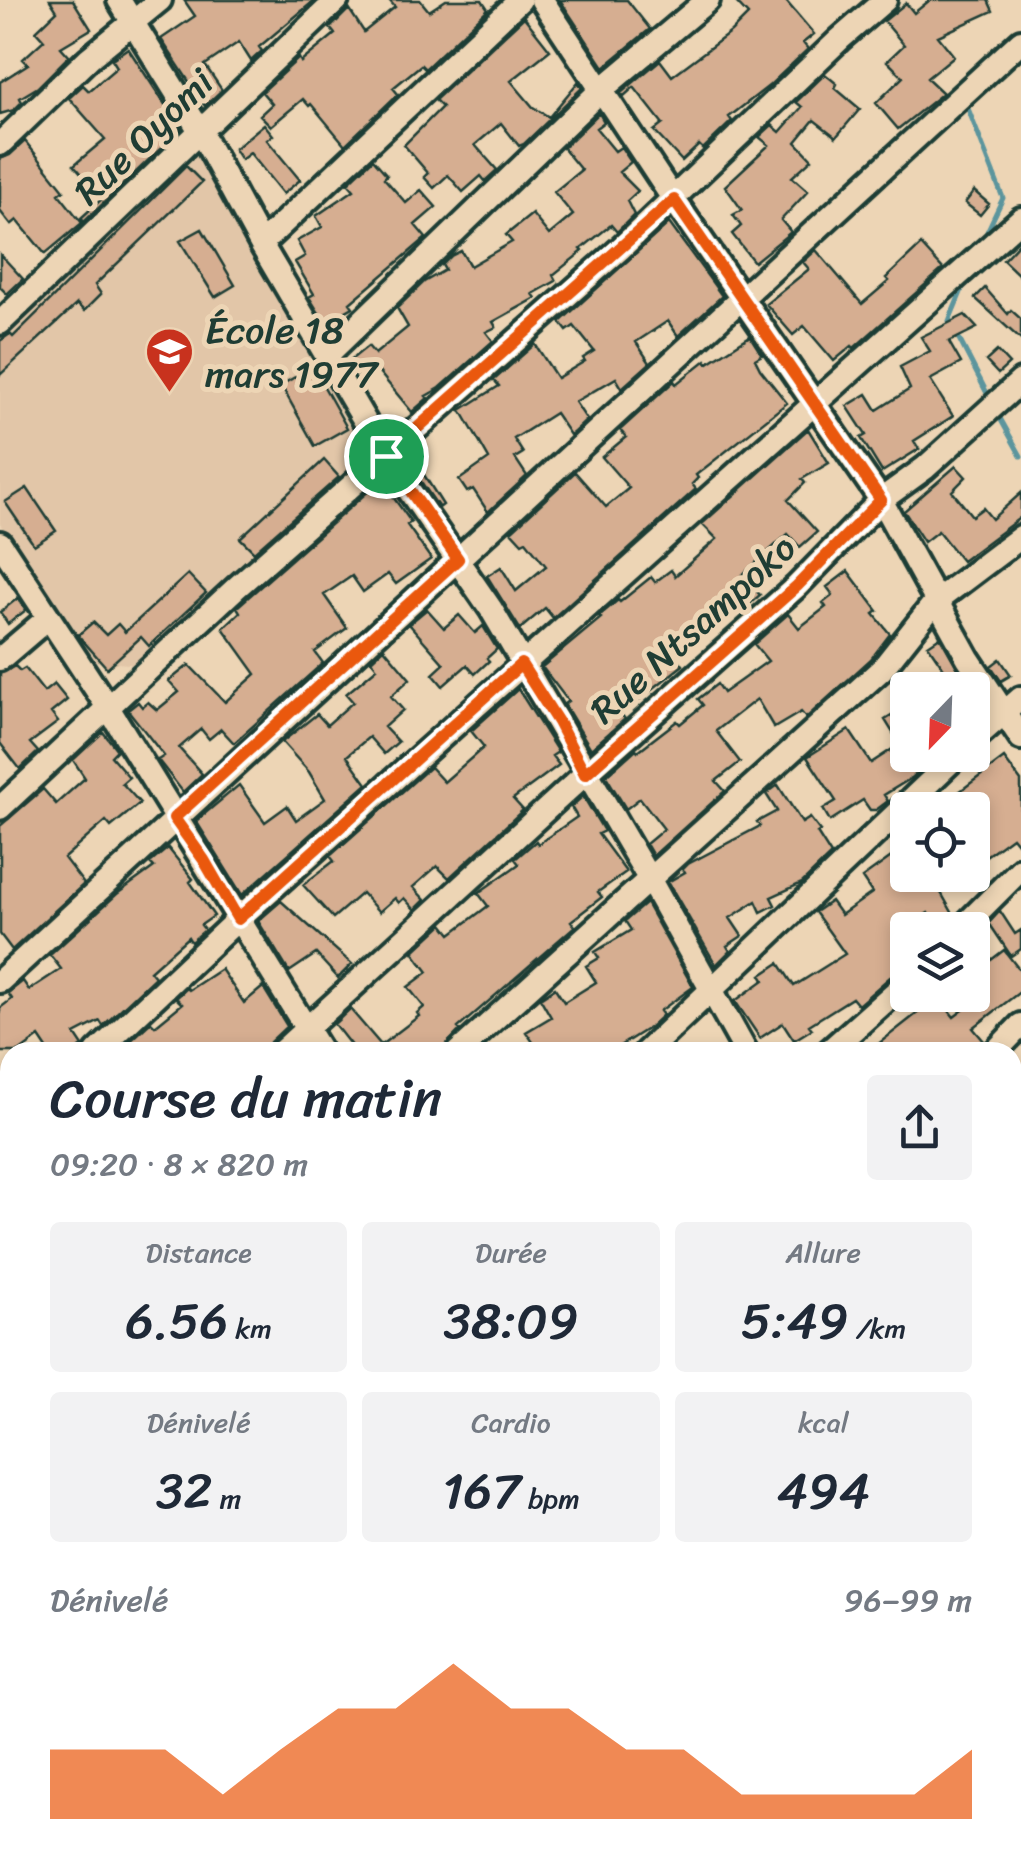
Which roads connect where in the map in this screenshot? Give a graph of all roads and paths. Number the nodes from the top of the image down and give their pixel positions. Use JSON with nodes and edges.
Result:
{"nodes":[{"id":1,"x":119,"y":0,"type":"edge"},
{"id":2,"x":160,"y":0,"type":"edge"},
{"id":3,"x":337,"y":0,"type":"edge"},
{"id":4,"x":520,"y":0,"type":"edge"},
{"id":5,"x":542,"y":0,"type":"edge"},
{"id":6,"x":708,"y":0,"type":"edge"},
{"id":7,"x":885,"y":0,"type":"edge"},
{"id":8,"x":134,"y":22,"type":"junction"},
{"id":9,"x":1021,"y":41,"type":"edge"},
{"id":10,"x":602,"y":90,"type":"junction"},
{"id":11,"x":200,"y":131,"type":"junction"},
{"id":12,"x":0,"y":144,"type":"edge"},
{"id":13,"x":674,"y":200,"type":"junction"},
{"id":14,"x":1021,"y":219,"type":"edge"},
{"id":15,"x":261,"y":244,"type":"junction"},
{"id":16,"x":744,"y":298,"type":"junction"},
{"id":17,"x":0,"y":323,"type":"edge"},
{"id":18,"x":328,"y":354,"type":"junction"},
{"id":19,"x":1021,"y":381,"type":"edge"},
{"id":20,"x":816,"y":405,"type":"junction"},
{"id":21,"x":386,"y":456,"type":"junction"},
{"id":22,"x":881,"y":500,"type":"junction"},
{"id":23,"x":1021,"y":537,"type":"edge"},
{"id":24,"x":0,"y":543,"type":"edge"},
{"id":25,"x":458,"y":559,"type":"junction"},
{"id":26,"x":935,"y":602,"type":"junction"},
{"id":27,"x":48,"y":618,"type":"junction"},
{"id":28,"x":0,"y":659,"type":"edge"},
{"id":29,"x":521,"y":664,"type":"junction"},
{"id":30,"x":1021,"y":698,"type":"edge"},
{"id":31,"x":110,"y":708,"type":"junction"},
{"id":32,"x":1002,"y":714,"type":"junction"},
{"id":33,"x":990,"y":725,"type":"edge"},
{"id":34,"x":1021,"y":738,"type":"edge"},
{"id":35,"x":940,"y":772,"type":"edge"},
{"id":36,"x":585,"y":774,"type":"junction"},
{"id":37,"x":0,"y":808,"type":"edge"},
{"id":38,"x":174,"y":818,"type":"junction"},
{"id":39,"x":1021,"y":869,"type":"edge"},
{"id":40,"x":650,"y":880,"type":"junction"},
{"id":41,"x":978,"y":912,"type":"edge"},
{"id":42,"x":238,"y":919,"type":"junction"},
{"id":43,"x":0,"y":981,"type":"edge"},
{"id":44,"x":712,"y":992,"type":"junction"},
{"id":45,"x":890,"y":998,"type":"edge"},
{"id":46,"x":307,"y":1028,"type":"junction"},
{"id":47,"x":107,"y":1042,"type":"edge"},
{"id":48,"x":292,"y":1042,"type":"edge"},
{"id":49,"x":315,"y":1042,"type":"edge"},
{"id":50,"x":469,"y":1042,"type":"edge"},
{"id":51,"x":657,"y":1042,"type":"edge"},
{"id":52,"x":740,"y":1042,"type":"edge"},
{"id":53,"x":839,"y":1042,"type":"edge"}],
"edges":[{"from":1,"to":8,"type":"street"},
{"from":2,"to":8,"type":"street"},
{"from":3,"to":11,"type":"street","name":"Rue Oyomi"},
{"from":4,"to":15,"type":"street"},
{"from":5,"to":10,"type":"street"},
{"from":6,"to":10,"type":"street"},
{"from":7,"to":13,"type":"street"},
{"from":8,"to":11,"type":"street"},
{"from":8,"to":12,"type":"street"},
{"from":9,"to":16,"type":"street"},
{"from":10,"to":13,"type":"street"},
{"from":10,"to":18,"type":"street"},
{"from":11,"to":15,"type":"street"},
{"from":11,"to":17,"type":"street","name":"Rue Oyomi"},
{"from":13,"to":16,"type":"street"},
{"from":13,"to":21,"type":"street"},
{"from":14,"to":20,"type":"street"},
{"from":15,"to":18,"type":"street"},
{"from":16,"to":20,"type":"street"},
{"from":16,"to":25,"type":"street"},
{"from":18,"to":21,"type":"street"},
{"from":19,"to":22,"type":"street","name":"Rue Ntsampoko"},
{"from":20,"to":22,"type":"street"},
{"from":20,"to":29,"type":"street"},
{"from":21,"to":25,"type":"street"},
{"from":21,"to":31,"type":"street"},
{"from":22,"to":26,"type":"street"},
{"from":22,"to":36,"type":"street","name":"Rue Ntsampoko"},
{"from":23,"to":26,"type":"street"},
{"from":24,"to":27,"type":"street"},
{"from":25,"to":29,"type":"street"},
{"from":25,"to":38,"type":"street"},
{"from":26,"to":32,"type":"street"},
{"from":26,"to":40,"type":"street"},
{"from":27,"to":28,"type":"street"},
{"from":27,"to":31,"type":"street"},
{"from":29,"to":36,"type":"street"},
{"from":29,"to":42,"type":"street"},
{"from":30,"to":32,"type":"street"},
{"from":31,"to":37,"type":"street"},
{"from":31,"to":38,"type":"street"},
{"from":32,"to":33,"type":"street"},
{"from":32,"to":34,"type":"street"},
{"from":35,"to":44,"type":"street"},
{"from":36,"to":40,"type":"street"},
{"from":36,"to":46,"type":"street","name":"Rue Ntsampoko"},
{"from":38,"to":42,"type":"street"},
{"from":38,"to":43,"type":"street"},
{"from":39,"to":41,"type":"street"},
{"from":40,"to":44,"type":"street"},
{"from":40,"to":50,"type":"street"},
{"from":42,"to":46,"type":"street"},
{"from":42,"to":47,"type":"street"},
{"from":44,"to":51,"type":"street"},
{"from":44,"to":52,"type":"street"},
{"from":45,"to":53,"type":"street"},
{"from":46,"to":48,"type":"street","name":"Rue Ntsampoko"},
{"from":46,"to":49,"type":"street"}]}
